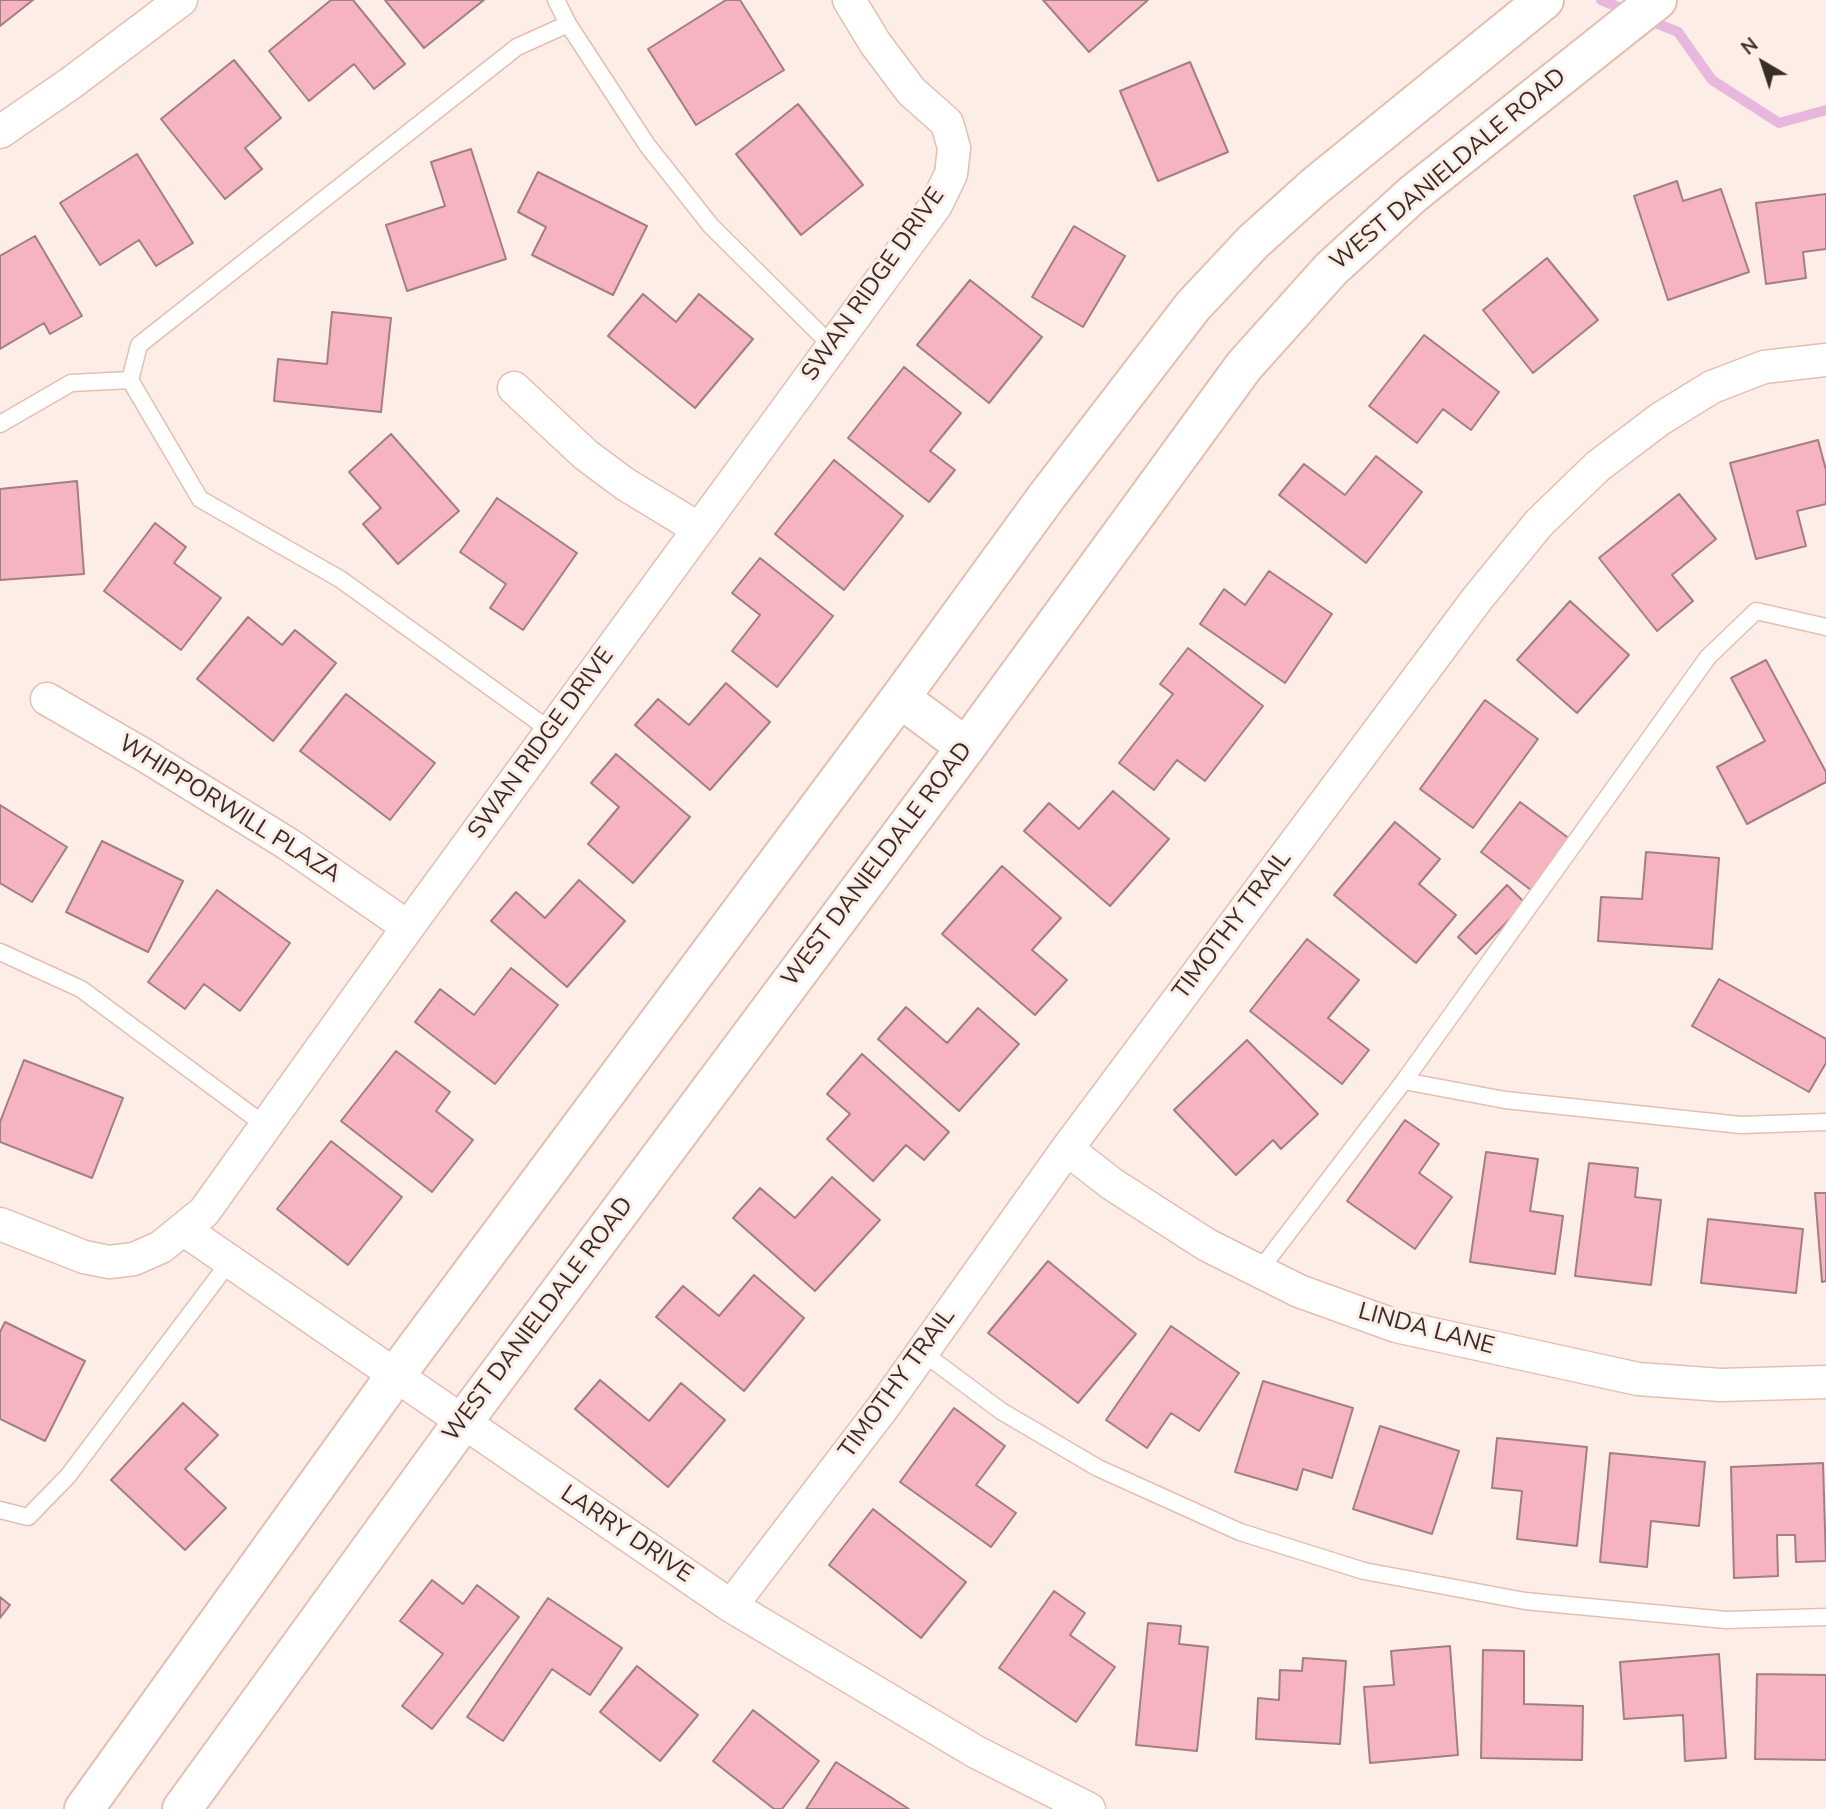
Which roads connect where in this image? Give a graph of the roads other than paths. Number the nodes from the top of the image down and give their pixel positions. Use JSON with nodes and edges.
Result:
{"nodes":[{"id":1,"x":181,"y":0,"type":"edge"},
{"id":2,"x":556,"y":0,"type":"edge"},
{"id":3,"x":849,"y":0,"type":"edge"},
{"id":4,"x":1544,"y":0,"type":"edge"},
{"id":5,"x":1657,"y":0,"type":"edge"},
{"id":6,"x":568,"y":24,"type":"junction"},
{"id":7,"x":0,"y":132,"type":"edge"},
{"id":8,"x":832,"y":346,"type":"junction"},
{"id":9,"x":1826,"y":360,"type":"edge"},
{"id":10,"x":130,"y":380,"type":"junction"},
{"id":11,"x":514,"y":388,"type":"dead end"},
{"id":12,"x":0,"y":424,"type":"edge"},
{"id":13,"x":699,"y":529,"type":"junction"},
{"id":14,"x":1826,"y":627,"type":"edge"},
{"id":15,"x":900,"y":698,"type":"junction"},
{"id":16,"x":47,"y":699,"type":"dead end"},
{"id":17,"x":551,"y":731,"type":"junction"},
{"id":18,"x":966,"y":747,"type":"junction"},
{"id":19,"x":408,"y":928,"type":"junction"},
{"id":20,"x":0,"y":952,"type":"edge"},
{"id":21,"x":1404,"y":1081,"type":"junction"},
{"id":22,"x":1826,"y":1122,"type":"edge"},
{"id":23,"x":266,"y":1126,"type":"junction"},
{"id":24,"x":1067,"y":1149,"type":"junction"},
{"id":25,"x":0,"y":1224,"type":"edge"},
{"id":26,"x":183,"y":1228,"type":"junction"},
{"id":27,"x":230,"y":1261,"type":"junction"},
{"id":28,"x":1259,"y":1271,"type":"junction"},
{"id":29,"x":922,"y":1352,"type":"junction"},
{"id":30,"x":395,"y":1376,"type":"junction"},
{"id":31,"x":1826,"y":1382,"type":"edge"},
{"id":32,"x":462,"y":1423,"type":"junction"},
{"id":33,"x":0,"y":1510,"type":"edge"},
{"id":34,"x":732,"y":1606,"type":"junction"},
{"id":35,"x":1826,"y":1617,"type":"edge"},
{"id":36,"x":84,"y":1809,"type":"edge"},
{"id":37,"x":182,"y":1809,"type":"edge"},
{"id":38,"x":1089,"y":1809,"type":"edge"}],
"edges":[{"from":1,"to":7,"type":"street"},
{"from":2,"to":6,"type":"lane"},
{"from":3,"to":8,"type":"street","name":"SWAN RIDGE DRIVE"},
{"from":4,"to":15,"type":"main road"},
{"from":5,"to":18,"type":"main road","name":"WEST DANIELDALE ROAD"},
{"from":6,"to":8,"type":"lane"},
{"from":6,"to":10,"type":"lane"},
{"from":8,"to":13,"type":"street","name":"SWAN RIDGE DRIVE"},
{"from":9,"to":24,"type":"street","name":"TIMOTHY TRAIL"},
{"from":10,"to":12,"type":"lane"},
{"from":10,"to":17,"type":"lane"},
{"from":11,"to":13,"type":"street"},
{"from":13,"to":17,"type":"street","name":"SWAN RIDGE DRIVE"},
{"from":14,"to":21,"type":"lane"},
{"from":15,"to":18,"type":"main road"},
{"from":15,"to":30,"type":"main road"},
{"from":16,"to":19,"type":"street","name":"WHIPPORWILL PLAZA"},
{"from":17,"to":19,"type":"street","name":"SWAN RIDGE DRIVE"},
{"from":18,"to":32,"type":"main road","name":"WEST DANIELDALE ROAD"},
{"from":19,"to":23,"type":"street","name":"SWAN RIDGE DRIVE"},
{"from":20,"to":23,"type":"lane"},
{"from":21,"to":22,"type":"lane"},
{"from":21,"to":28,"type":"lane"},
{"from":23,"to":26,"type":"street","name":"SWAN RIDGE DRIVE"},
{"from":24,"to":28,"type":"street","name":"LINDA LANE"},
{"from":24,"to":29,"type":"street","name":"TIMOTHY TRAIL"},
{"from":25,"to":26,"type":"street","name":"SWAN RIDGE DRIVE"},
{"from":26,"to":27,"type":"street","name":"LARRY DRIVE"},
{"from":27,"to":30,"type":"street","name":"LARRY DRIVE"},
{"from":27,"to":33,"type":"lane"},
{"from":28,"to":31,"type":"street","name":"LINDA LANE"},
{"from":29,"to":34,"type":"street","name":"TIMOTHY TRAIL"},
{"from":29,"to":35,"type":"lane"},
{"from":30,"to":32,"type":"street","name":"LARRY DRIVE"},
{"from":30,"to":36,"type":"main road"},
{"from":32,"to":34,"type":"street","name":"LARRY DRIVE"},
{"from":32,"to":37,"type":"main road","name":"WEST DANIELDALE ROAD"},
{"from":34,"to":38,"type":"street","name":"LARRY DRIVE"}]}
